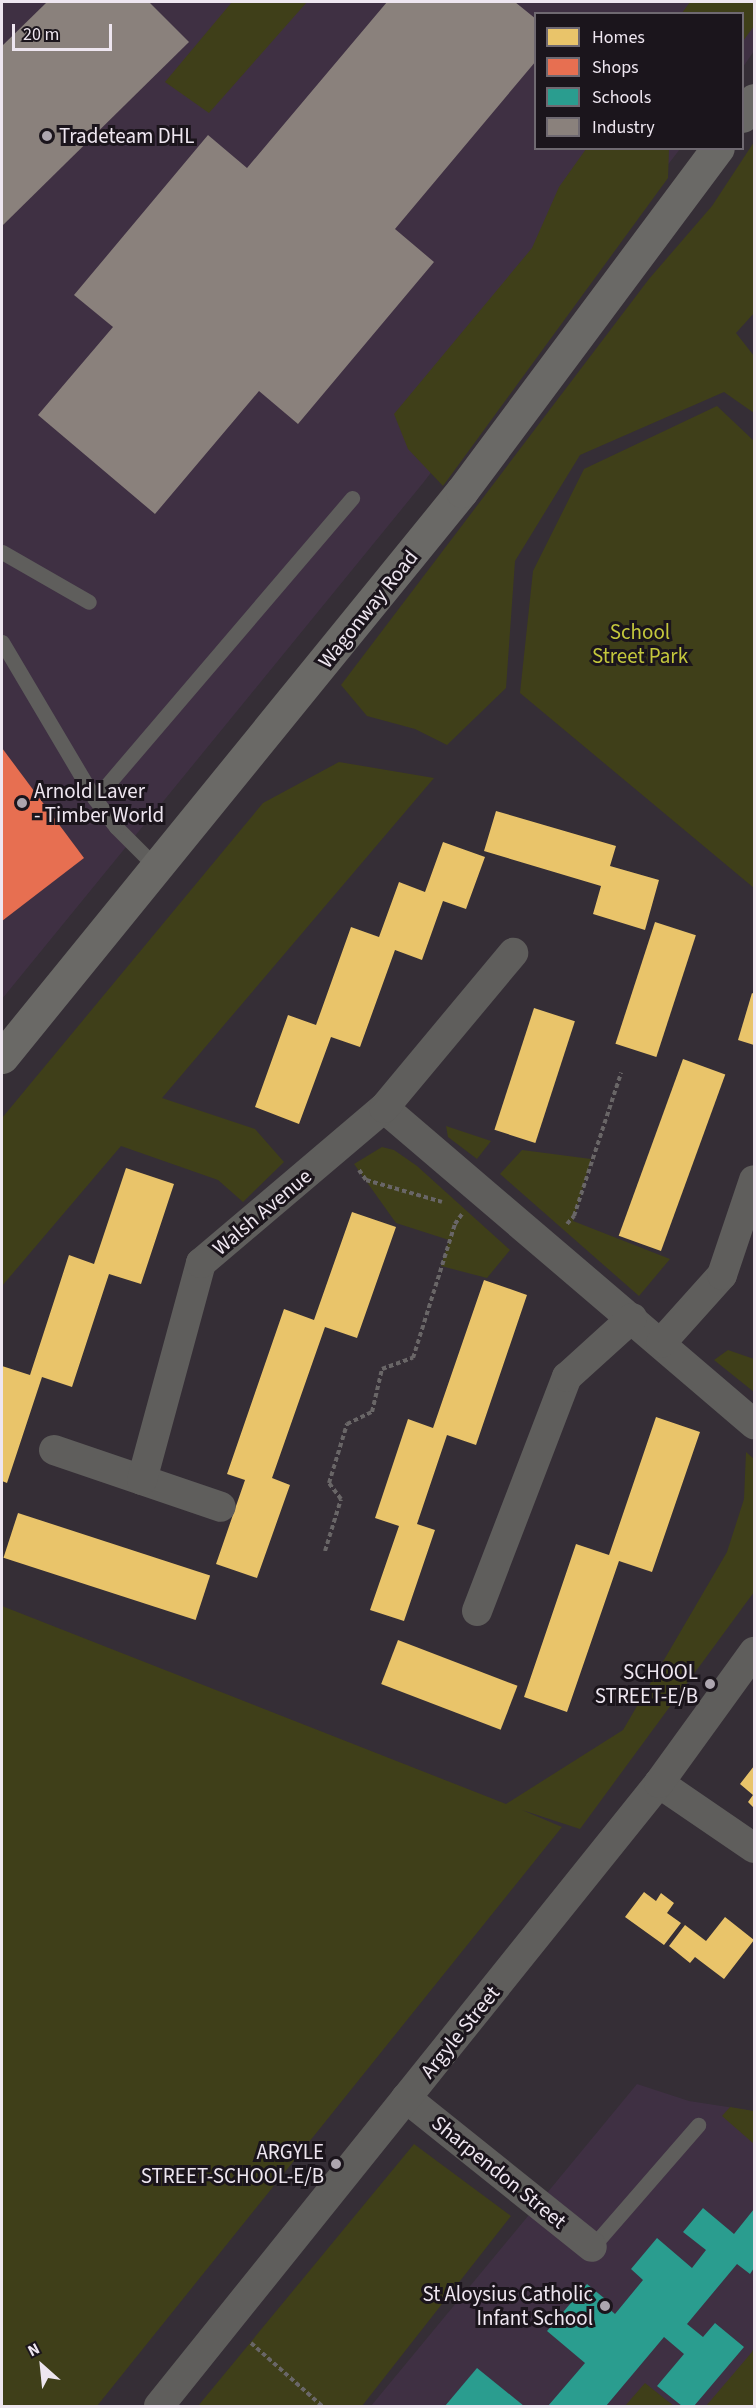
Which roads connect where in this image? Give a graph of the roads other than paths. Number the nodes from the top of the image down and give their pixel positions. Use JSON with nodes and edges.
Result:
{"nodes":[{"id":1,"x":754,"y":100,"type":"edge"},
{"id":2,"x":744,"y":113,"type":"edge"},
{"id":3,"x":717,"y":150,"type":"edge"},
{"id":4,"x":352,"y":498,"type":"dead end"},
{"id":5,"x":2,"y":552,"type":"edge"},
{"id":6,"x":89,"y":602,"type":"dead end"},
{"id":7,"x":2,"y":642,"type":"edge"},
{"id":8,"x":95,"y":799,"type":"junction"},
{"id":9,"x":157,"y":868,"type":"junction"},
{"id":10,"x":513,"y":952,"type":"dead end"},
{"id":11,"x":2,"y":1057,"type":"edge"},
{"id":12,"x":384,"y":1108,"type":"junction"},
{"id":13,"x":754,"y":1180,"type":"edge"},
{"id":14,"x":632,"y":1318,"type":"junction"},
{"id":15,"x":661,"y":1343,"type":"junction"},
{"id":16,"x":754,"y":1424,"type":"edge"},
{"id":17,"x":54,"y":1450,"type":"dead end"},
{"id":18,"x":142,"y":1480,"type":"junction"},
{"id":19,"x":221,"y":1507,"type":"dead end"},
{"id":20,"x":477,"y":1611,"type":"dead end"},
{"id":21,"x":754,"y":1652,"type":"edge"},
{"id":22,"x":659,"y":1784,"type":"junction"},
{"id":23,"x":754,"y":1848,"type":"edge"},
{"id":24,"x":406,"y":2098,"type":"junction"},
{"id":25,"x":698,"y":2125,"type":"dead end"},
{"id":26,"x":592,"y":2247,"type":"joint"},
{"id":27,"x":159,"y":2406,"type":"edge"}],
"edges":[{"from":1,"to":2,"type":"main road"},
{"from":3,"to":9,"type":"main road","name":"Wagonway Road"},
{"from":4,"to":8,"type":"lane"},
{"from":5,"to":6,"type":"lane"},
{"from":7,"to":8,"type":"lane"},
{"from":8,"to":9,"type":"lane"},
{"from":9,"to":11,"type":"main road","name":"Wagonway Road"},
{"from":10,"to":12,"type":"street","name":"Walsh Avenue"},
{"from":12,"to":14,"type":"street"},
{"from":12,"to":18,"type":"street","name":"Walsh Avenue"},
{"from":13,"to":15,"type":"street"},
{"from":14,"to":15,"type":"street"},
{"from":14,"to":20,"type":"street"},
{"from":15,"to":16,"type":"street"},
{"from":17,"to":18,"type":"street"},
{"from":18,"to":19,"type":"street"},
{"from":21,"to":22,"type":"street","name":"Argyle Street"},
{"from":22,"to":23,"type":"street"},
{"from":22,"to":24,"type":"street","name":"Argyle Street"},
{"from":24,"to":26,"type":"street","name":"Sharpendon Street"},
{"from":24,"to":27,"type":"street","name":"Argyle Street"},
{"from":25,"to":26,"type":"lane"}]}
